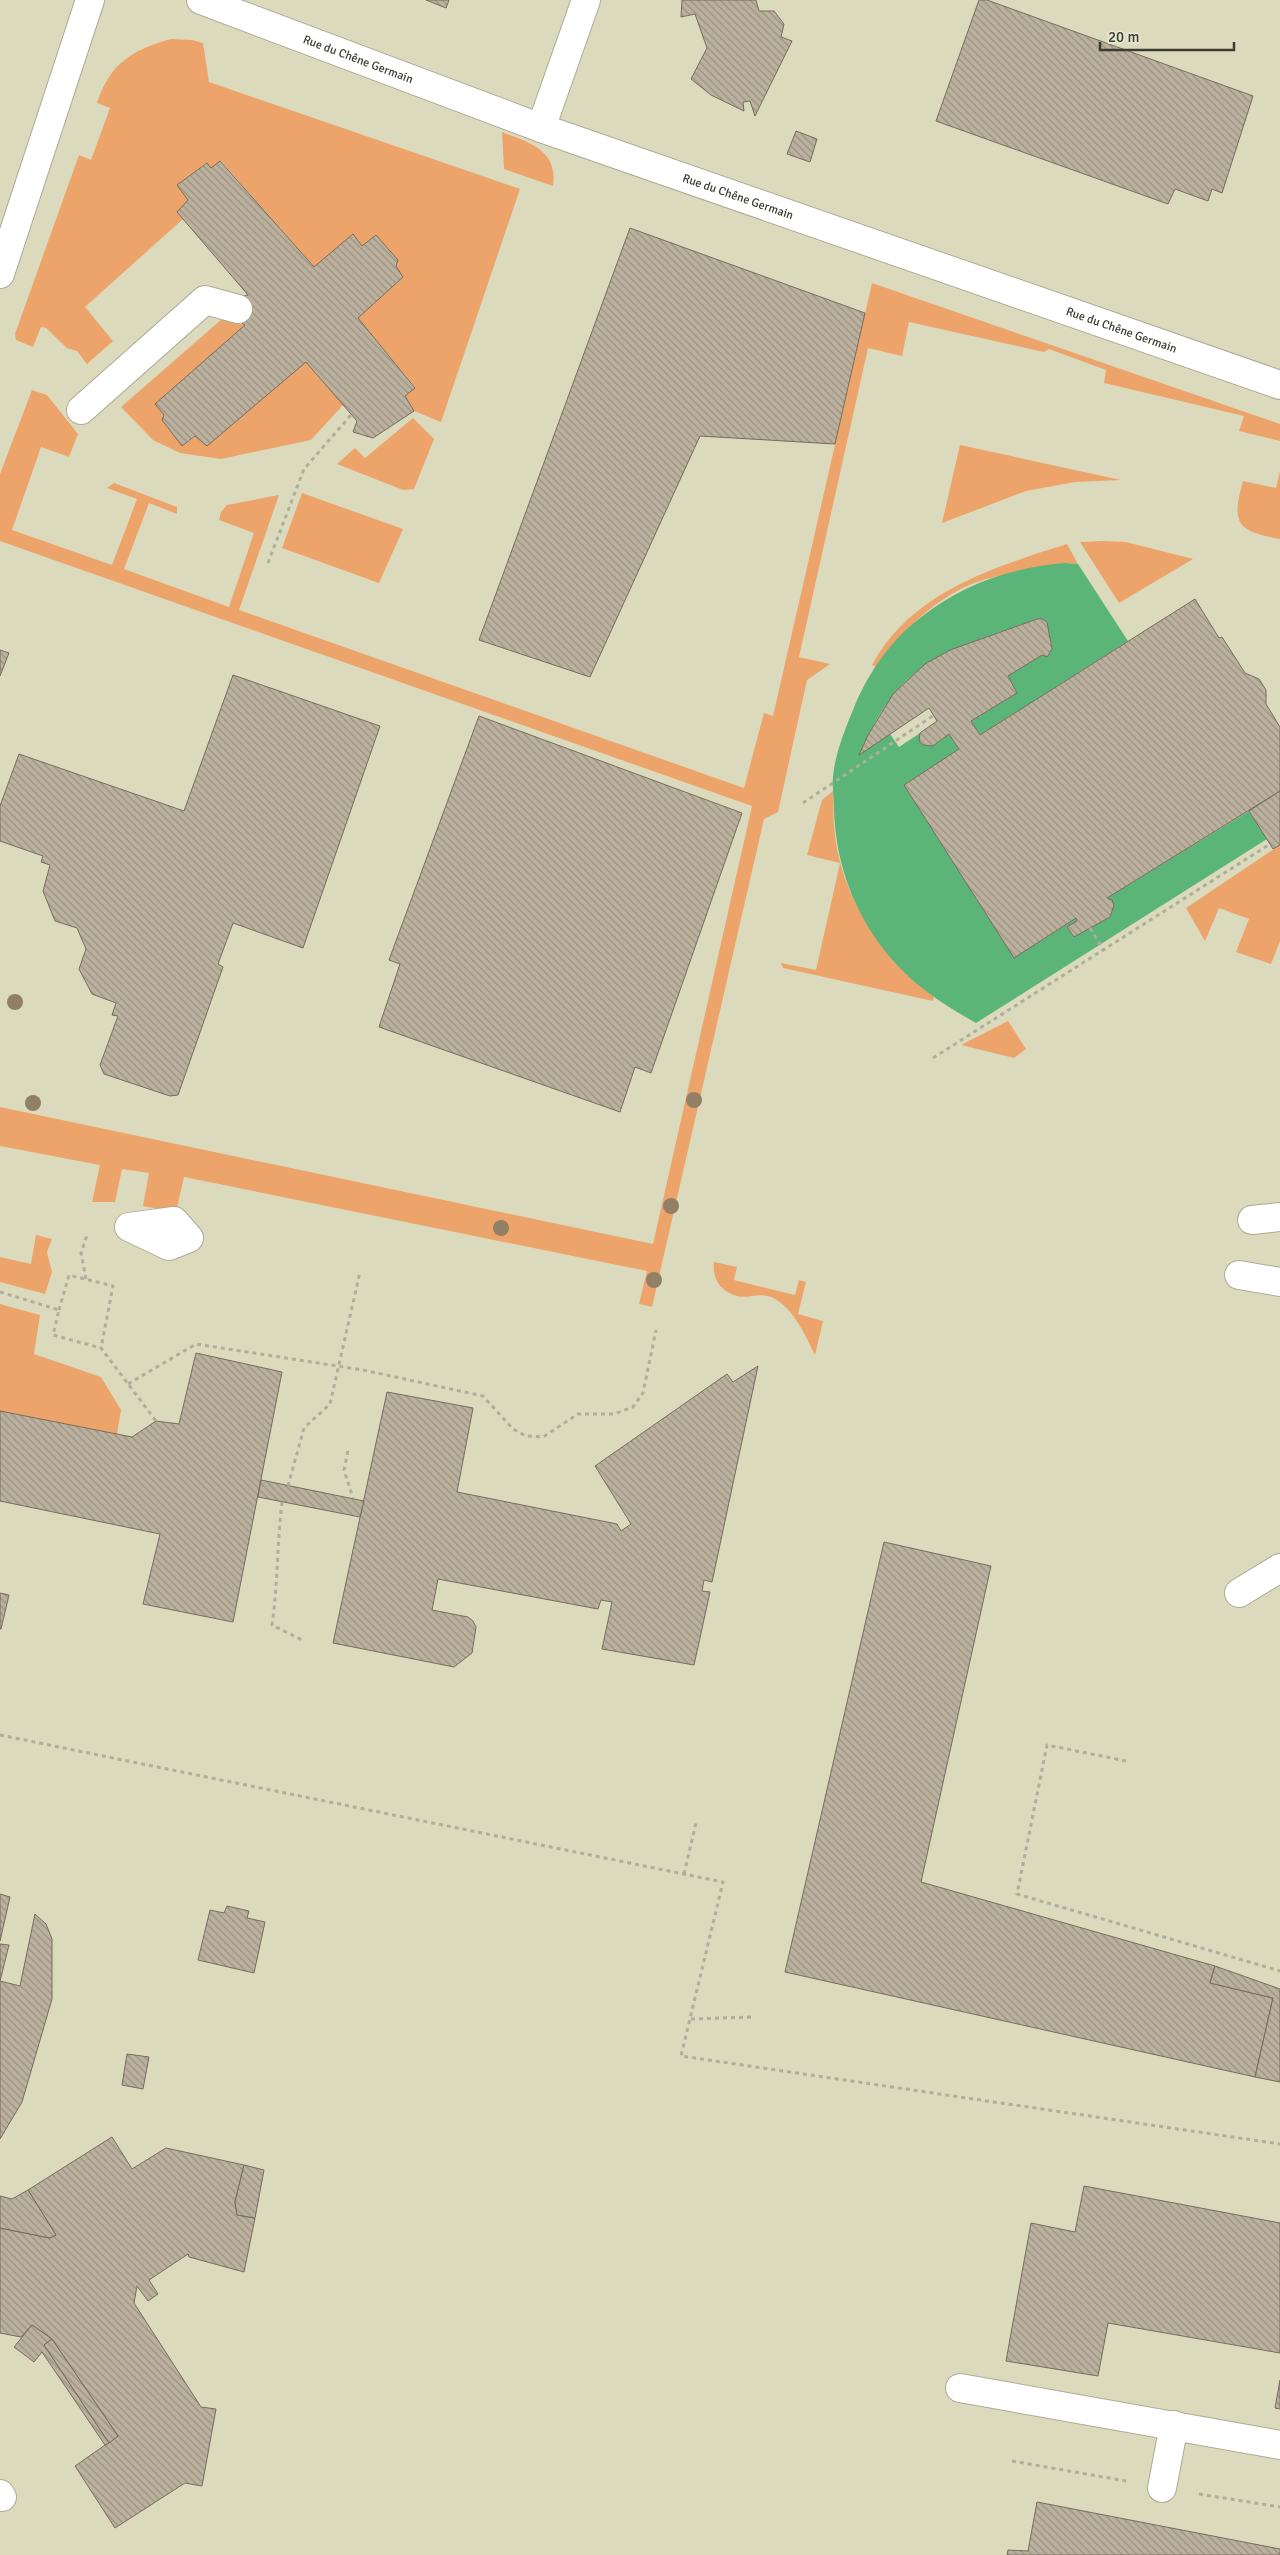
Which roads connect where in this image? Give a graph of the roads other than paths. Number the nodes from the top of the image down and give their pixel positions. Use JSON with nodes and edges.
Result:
{"nodes":[{"id":1,"x":90,"y":0,"type":"edge"},
{"id":2,"x":201,"y":0,"type":"edge"},
{"id":3,"x":586,"y":0,"type":"edge"},
{"id":4,"x":541,"y":128,"type":"junction"},
{"id":5,"x":0,"y":274,"type":"edge"},
{"id":6,"x":238,"y":309,"type":"dead end"},
{"id":7,"x":1280,"y":384,"type":"edge"},
{"id":8,"x":82,"y":410,"type":"dead end"},
{"id":9,"x":1280,"y":1217,"type":"edge"},
{"id":10,"x":1252,"y":1220,"type":"dead end"},
{"id":11,"x":129,"y":1227,"type":"dead end"},
{"id":12,"x":189,"y":1238,"type":"dead end"},
{"id":13,"x":1239,"y":1276,"type":"dead end"},
{"id":14,"x":1280,"y":1282,"type":"edge"},
{"id":15,"x":1280,"y":1568,"type":"edge"},
{"id":16,"x":1239,"y":1593,"type":"dead end"},
{"id":17,"x":960,"y":2388,"type":"dead end"},
{"id":18,"x":1174,"y":2425,"type":"junction"},
{"id":19,"x":1280,"y":2445,"type":"edge"},
{"id":20,"x":1162,"y":2488,"type":"dead end"}],
"edges":[{"from":1,"to":5,"type":"street"},
{"from":2,"to":4,"type":"street","name":"Rue du Chêne Germain"},
{"from":3,"to":4,"type":"street"},
{"from":4,"to":7,"type":"street","name":"Rue du Chêne Germain"},
{"from":6,"to":8,"type":"street"},
{"from":9,"to":10,"type":"street"},
{"from":11,"to":12,"type":"street"},
{"from":13,"to":14,"type":"street"},
{"from":15,"to":16,"type":"street"},
{"from":17,"to":18,"type":"street"},
{"from":18,"to":19,"type":"street"},
{"from":18,"to":20,"type":"street"}]}
